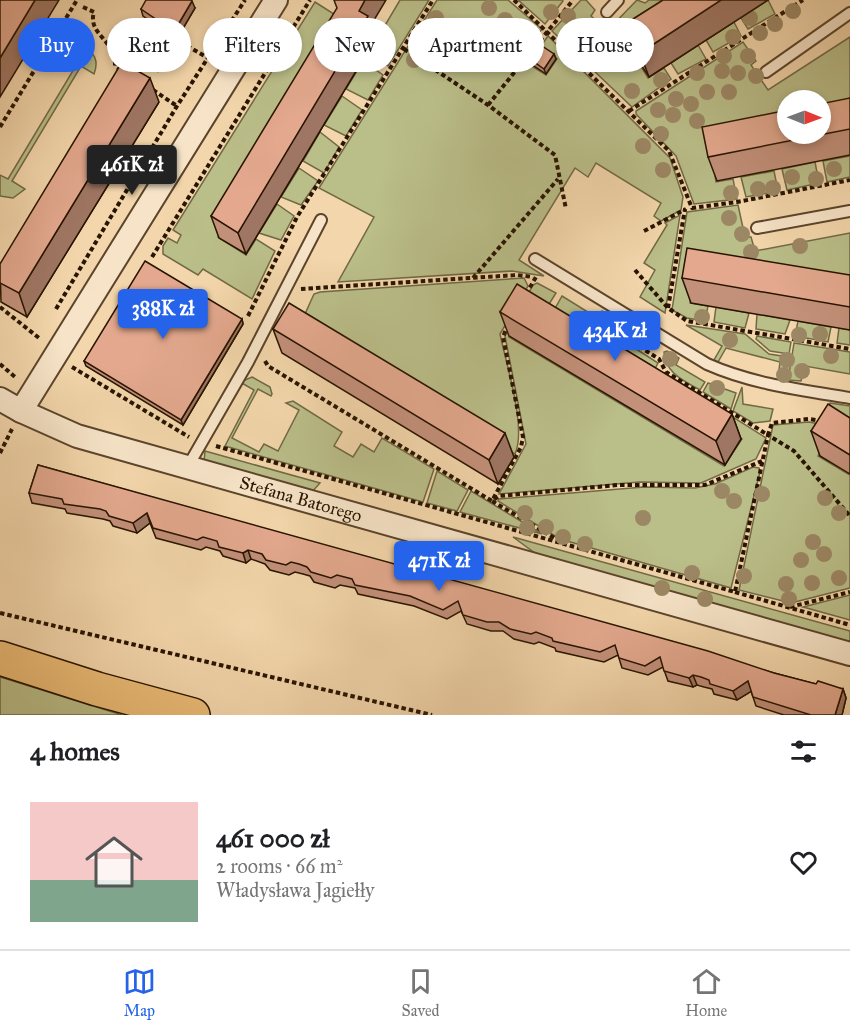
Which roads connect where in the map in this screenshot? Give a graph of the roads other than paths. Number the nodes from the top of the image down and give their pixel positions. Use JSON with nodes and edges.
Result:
{"nodes":[{"id":1,"x":276,"y":0,"type":"edge"},
{"id":2,"x":618,"y":0,"type":"edge"},
{"id":3,"x":607,"y":12,"type":"dead end"},
{"id":4,"x":850,"y":13,"type":"edge"},
{"id":5,"x":766,"y":72,"type":"dead end"},
{"id":6,"x":850,"y":211,"type":"edge"},
{"id":7,"x":321,"y":220,"type":"dead end"},
{"id":8,"x":757,"y":228,"type":"dead end"},
{"id":9,"x":534,"y":260,"type":"dead end"},
{"id":10,"x":850,"y":398,"type":"edge"},
{"id":11,"x":0,"y":399,"type":"edge"},
{"id":12,"x":21,"y":411,"type":"junction"},
{"id":13,"x":187,"y":469,"type":"junction"},
{"id":14,"x":850,"y":654,"type":"edge"},
{"id":15,"x":0,"y":658,"type":"edge"},
{"id":16,"x":193,"y":715,"type":"edge"}],
"edges":[{"from":1,"to":12,"type":"street"},
{"from":2,"to":3,"type":"lane"},
{"from":4,"to":5,"type":"lane"},
{"from":6,"to":8,"type":"lane"},
{"from":7,"to":13,"type":"lane"},
{"from":9,"to":10,"type":"lane"},
{"from":11,"to":12,"type":"street","name":"Stefana Batorego"},
{"from":12,"to":13,"type":"street","name":"Stefana Batorego"},
{"from":13,"to":14,"type":"street","name":"Stefana Batorego"},
{"from":15,"to":16,"type":"main road"}]}
